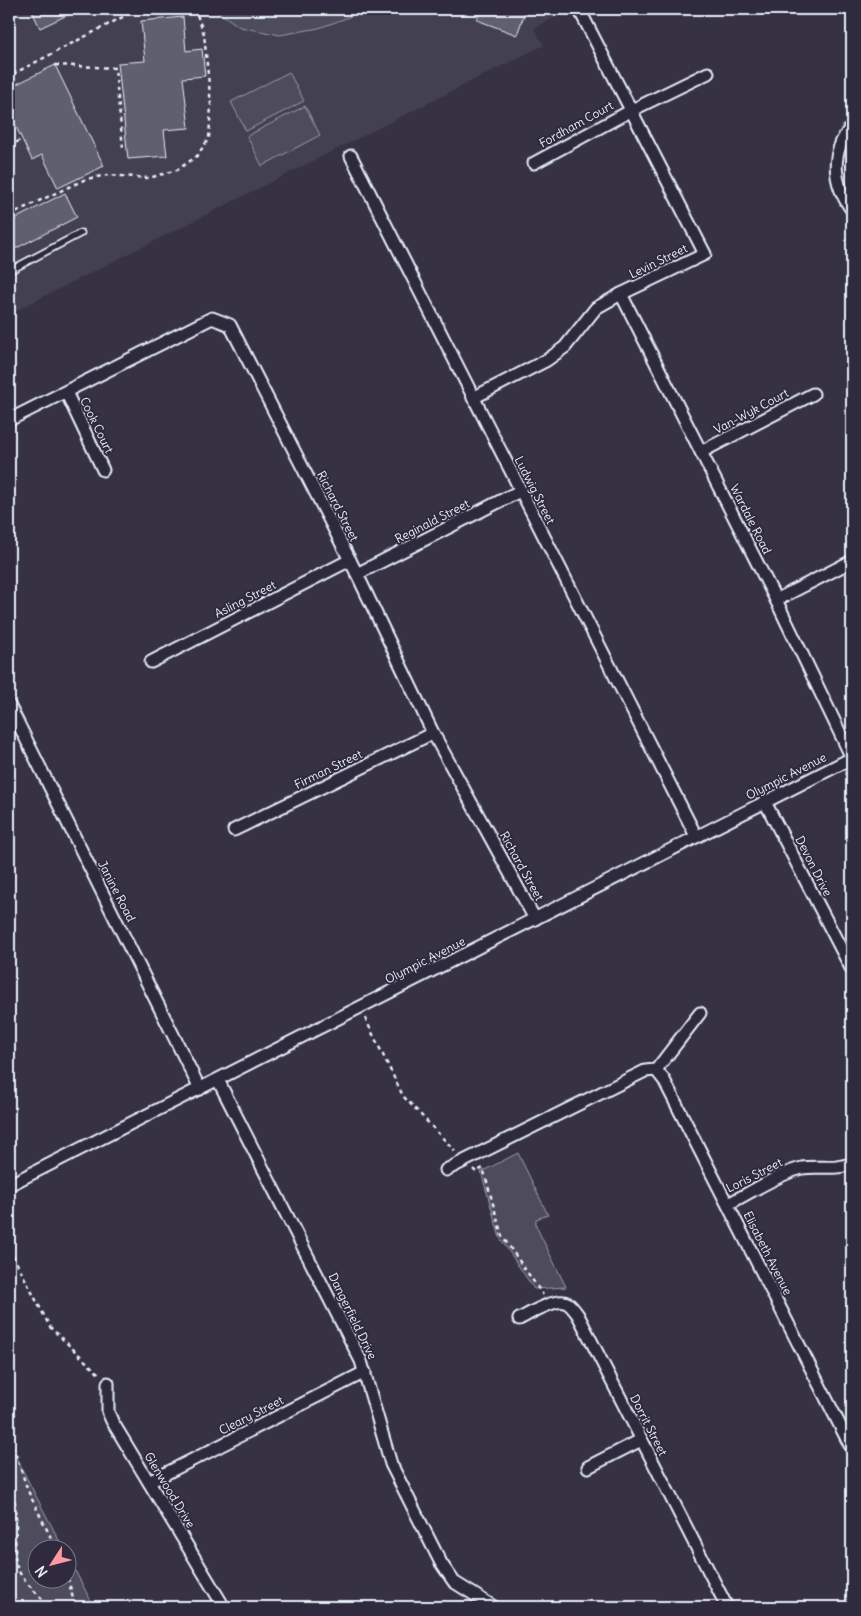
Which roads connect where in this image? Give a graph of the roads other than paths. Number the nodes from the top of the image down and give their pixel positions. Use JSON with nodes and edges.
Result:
{"nodes":[{"id":1,"x":579,"y":9,"type":"edge"},
{"id":2,"x":708,"y":73,"type":"dead end"},
{"id":3,"x":632,"y":110,"type":"junction"},
{"id":4,"x":852,"y":126,"type":"edge"},
{"id":5,"x":351,"y":156,"type":"dead end"},
{"id":6,"x":534,"y":163,"type":"dead end"},
{"id":7,"x":852,"y":210,"type":"edge"},
{"id":8,"x":81,"y":233,"type":"dead end"},
{"id":9,"x":9,"y":271,"type":"edge"},
{"id":10,"x":622,"y":294,"type":"junction"},
{"id":11,"x":66,"y":392,"type":"junction"},
{"id":12,"x":813,"y":394,"type":"dead end"},
{"id":13,"x":473,"y":398,"type":"junction"},
{"id":14,"x":9,"y":420,"type":"edge"},
{"id":15,"x":701,"y":452,"type":"junction"},
{"id":16,"x":103,"y":470,"type":"dead end"},
{"id":17,"x":520,"y":492,"type":"junction"},
{"id":18,"x":350,"y":560,"type":"junction"},
{"id":19,"x":852,"y":561,"type":"edge"},
{"id":20,"x":357,"y":574,"type":"junction"},
{"id":21,"x":776,"y":600,"type":"junction"},
{"id":22,"x":151,"y":662,"type":"dead end"},
{"id":23,"x":9,"y":705,"type":"edge"},
{"id":24,"x":433,"y":733,"type":"junction"},
{"id":25,"x":852,"y":758,"type":"edge"},
{"id":26,"x":765,"y":802,"type":"junction"},
{"id":27,"x":234,"y":830,"type":"dead end"},
{"id":28,"x":696,"y":836,"type":"junction"},
{"id":29,"x":535,"y":919,"type":"junction"},
{"id":30,"x":849,"y":958,"type":"edge"},
{"id":31,"x":852,"y":970,"type":"edge"},
{"id":32,"x":700,"y":1013,"type":"dead end"},
{"id":33,"x":656,"y":1070,"type":"junction"},
{"id":34,"x":218,"y":1080,"type":"junction"},
{"id":35,"x":200,"y":1088,"type":"junction"},
{"id":36,"x":852,"y":1163,"type":"edge"},
{"id":37,"x":446,"y":1170,"type":"dead end"},
{"id":38,"x":10,"y":1181,"type":"edge"},
{"id":39,"x":728,"y":1204,"type":"junction"},
{"id":40,"x":519,"y":1319,"type":"dead end"},
{"id":41,"x":365,"y":1372,"type":"junction"},
{"id":42,"x":108,"y":1383,"type":"road end"},
{"id":43,"x":641,"y":1440,"type":"junction"},
{"id":44,"x":852,"y":1449,"type":"edge"},
{"id":45,"x":588,"y":1467,"type":"dead end"},
{"id":46,"x":149,"y":1482,"type":"junction"},
{"id":47,"x":725,"y":1606,"type":"edge"},
{"id":48,"x":224,"y":1607,"type":"edge"},
{"id":49,"x":494,"y":1607,"type":"edge"}],
"edges":[{"from":1,"to":3,"type":"street","name":"Levin Street"},
{"from":2,"to":3,"type":"street","name":"Fordham Court"},
{"from":3,"to":6,"type":"street","name":"Fordham Court"},
{"from":3,"to":10,"type":"street","name":"Levin Street"},
{"from":4,"to":7,"type":"street"},
{"from":5,"to":13,"type":"street","name":"Ludwig Street"},
{"from":8,"to":9,"type":"lane"},
{"from":10,"to":13,"type":"street","name":"Levin Street"},
{"from":10,"to":15,"type":"street","name":"Wardale Road"},
{"from":11,"to":14,"type":"street","name":"Richard Street"},
{"from":11,"to":16,"type":"street","name":"Cook Court"},
{"from":11,"to":18,"type":"street","name":"Richard Street"},
{"from":12,"to":15,"type":"street","name":"Van-Wyk Court"},
{"from":13,"to":17,"type":"street","name":"Ludwig Street"},
{"from":15,"to":21,"type":"street","name":"Wardale Road"},
{"from":17,"to":20,"type":"street","name":"Reginald Street"},
{"from":17,"to":28,"type":"street","name":"Ludwig Street"},
{"from":18,"to":20,"type":"street","name":"Richard Street"},
{"from":18,"to":22,"type":"street","name":"Asling Street"},
{"from":19,"to":21,"type":"street"},
{"from":20,"to":24,"type":"street","name":"Richard Street"},
{"from":21,"to":25,"type":"street","name":"Wardale Road"},
{"from":23,"to":35,"type":"street","name":"Janine Road"},
{"from":24,"to":27,"type":"street","name":"Firman Street"},
{"from":24,"to":29,"type":"street","name":"Richard Street"},
{"from":25,"to":26,"type":"street","name":"Olympic Avenue"},
{"from":26,"to":28,"type":"street","name":"Olympic Avenue"},
{"from":26,"to":30,"type":"street","name":"Devon Drive"},
{"from":28,"to":29,"type":"street","name":"Olympic Avenue"},
{"from":29,"to":34,"type":"street","name":"Olympic Avenue"},
{"from":30,"to":31,"type":"street","name":"Devon Drive"},
{"from":32,"to":33,"type":"street"},
{"from":33,"to":37,"type":"street"},
{"from":33,"to":39,"type":"street","name":"Elisabeth Avenue"},
{"from":34,"to":35,"type":"street","name":"Olympic Avenue"},
{"from":34,"to":41,"type":"street","name":"Dangerfield Drive"},
{"from":35,"to":38,"type":"street","name":"Olympic Avenue"},
{"from":36,"to":39,"type":"street","name":"Loris Street"},
{"from":39,"to":44,"type":"street","name":"Elisabeth Avenue"},
{"from":40,"to":43,"type":"street","name":"Dorrit Street"},
{"from":41,"to":46,"type":"street","name":"Cleary Street"},
{"from":41,"to":49,"type":"street","name":"Dangerfield Drive"},
{"from":42,"to":46,"type":"street","name":"Glenwood Drive"},
{"from":43,"to":45,"type":"street"},
{"from":43,"to":47,"type":"street","name":"Dorrit Street"},
{"from":46,"to":48,"type":"street","name":"Glenwood Drive"}]}
